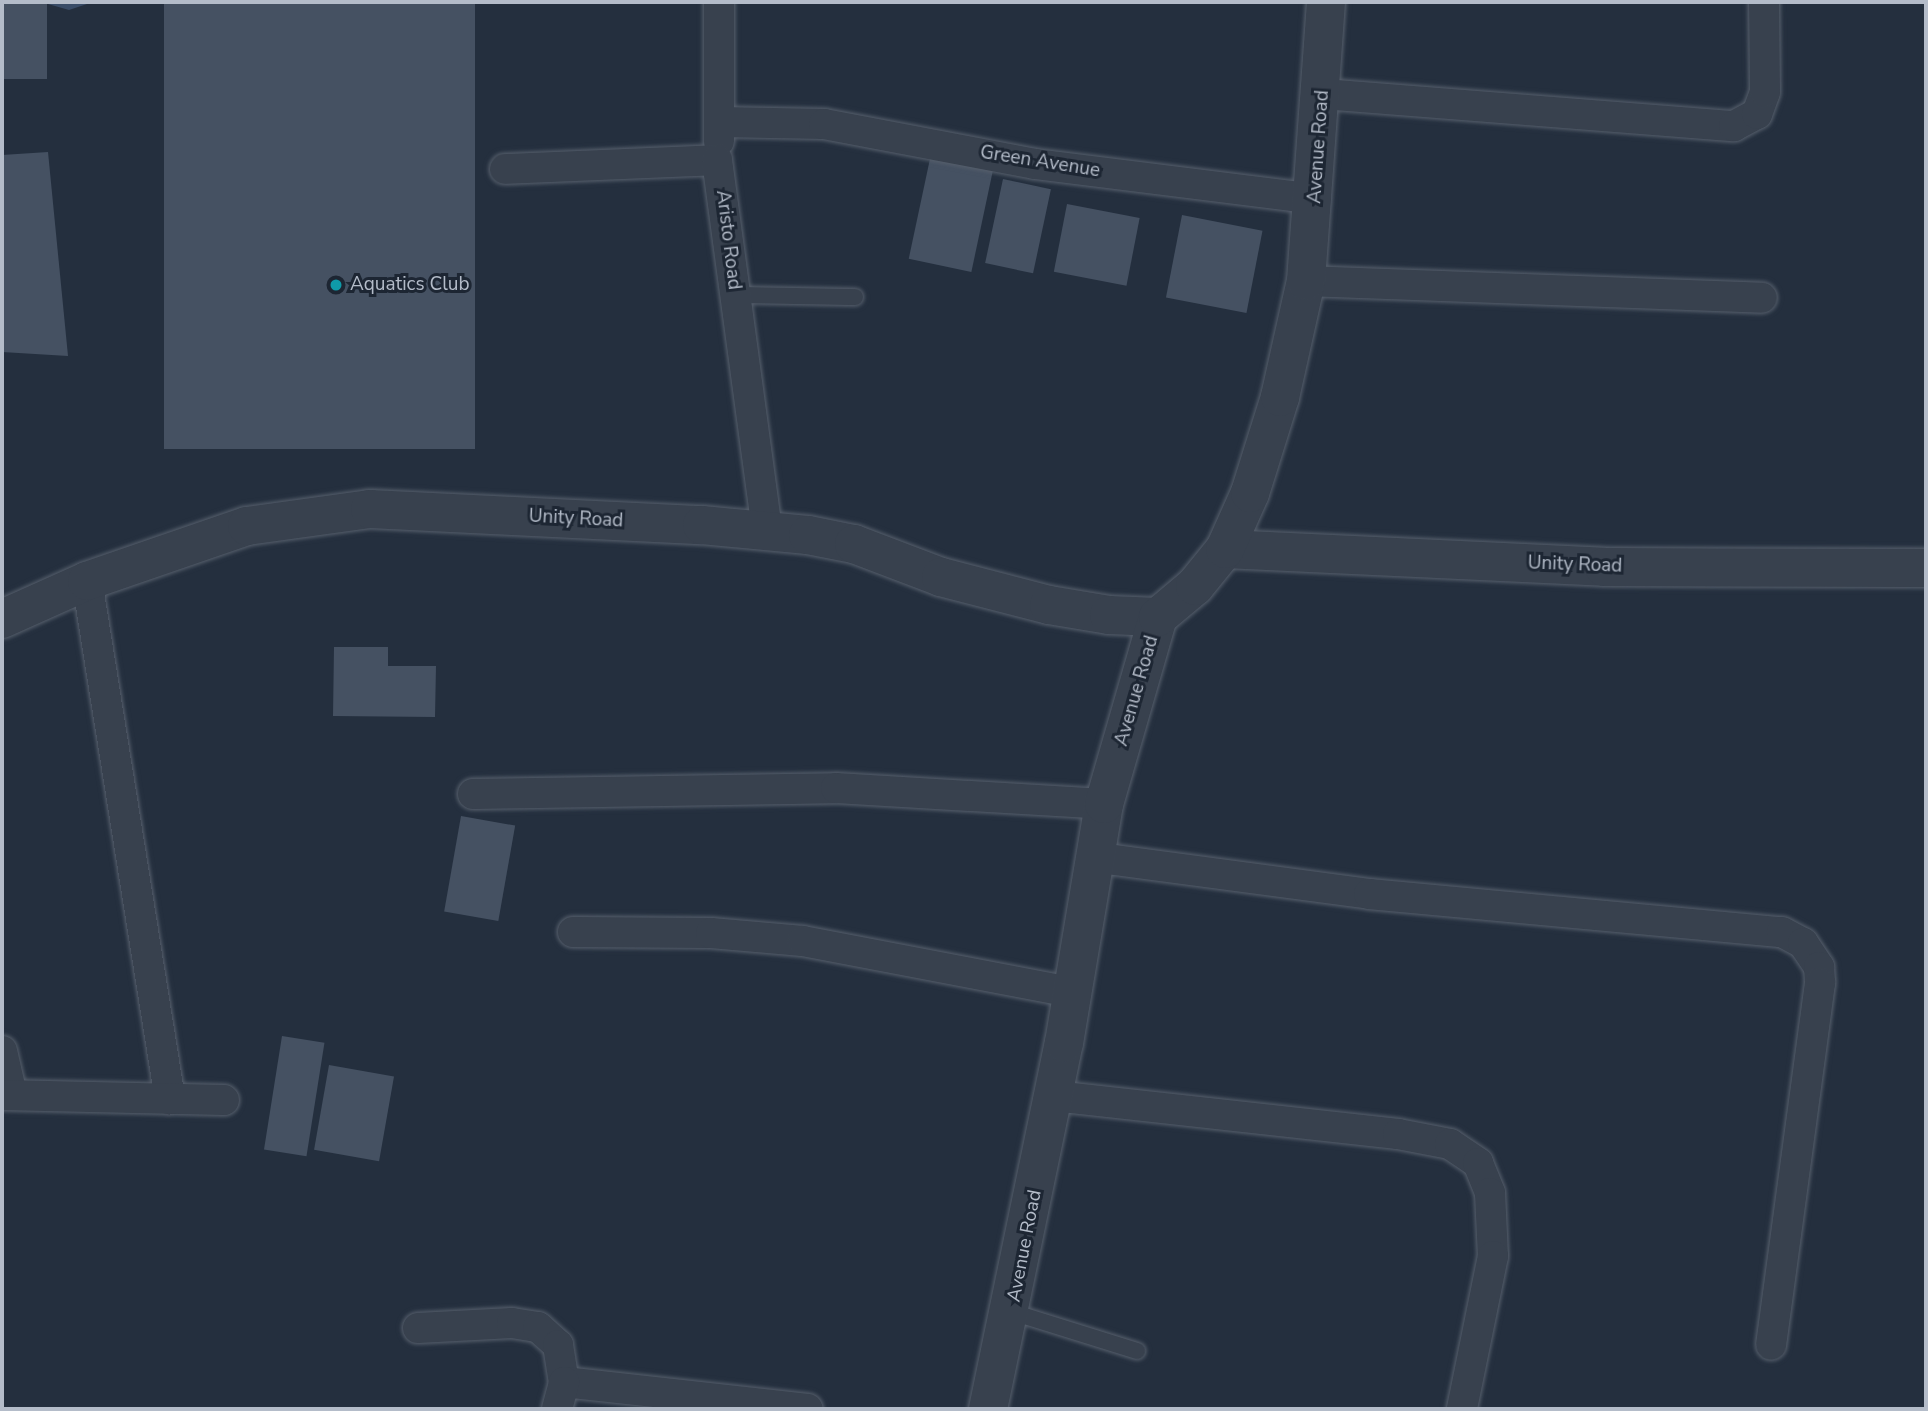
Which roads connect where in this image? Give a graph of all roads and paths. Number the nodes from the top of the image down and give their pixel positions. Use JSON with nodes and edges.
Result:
{"nodes":[{"id":1,"x":719,"y":2,"type":"edge"},
{"id":2,"x":1326,"y":2,"type":"edge"},
{"id":3,"x":1764,"y":2,"type":"edge"},
{"id":4,"x":1323,"y":94,"type":"junction"},
{"id":5,"x":720,"y":122,"type":"junction"},
{"id":6,"x":717,"y":160,"type":"junction"},
{"id":7,"x":505,"y":169,"type":"dead end"},
{"id":8,"x":1316,"y":198,"type":"junction"},
{"id":9,"x":1306,"y":281,"type":"junction"},
{"id":10,"x":735,"y":295,"type":"junction"},
{"id":11,"x":855,"y":297,"type":"dead end"},
{"id":12,"x":1762,"y":298,"type":"dead end"},
{"id":13,"x":767,"y":530,"type":"junction"},
{"id":14,"x":1225,"y":549,"type":"junction"},
{"id":15,"x":1926,"y":568,"type":"edge"},
{"id":16,"x":87,"y":581,"type":"junction"},
{"id":17,"x":1158,"y":617,"type":"junction"},
{"id":18,"x":2,"y":619,"type":"edge"},
{"id":19,"x":473,"y":794,"type":"dead end"},
{"id":20,"x":1104,"y":804,"type":"junction"},
{"id":21,"x":1093,"y":857,"type":"junction"},
{"id":22,"x":573,"y":932,"type":"dead end"},
{"id":23,"x":1070,"y":992,"type":"junction"},
{"id":24,"x":2,"y":1051,"type":"edge"},
{"id":25,"x":7,"y":1095,"type":"edge"},
{"id":26,"x":1054,"y":1096,"type":"junction"},
{"id":27,"x":170,"y":1099,"type":"junction"},
{"id":28,"x":224,"y":1100,"type":"dead end"},
{"id":29,"x":1012,"y":1312,"type":"junction"},
{"id":30,"x":418,"y":1328,"type":"dead end"},
{"id":31,"x":1771,"y":1345,"type":"dead end"},
{"id":32,"x":1137,"y":1350,"type":"dead end"},
{"id":33,"x":561,"y":1396,"type":"edge"},
{"id":34,"x":808,"y":1409,"type":"edge"},
{"id":35,"x":977,"y":1409,"type":"edge"},
{"id":36,"x":988,"y":1409,"type":"edge"},
{"id":37,"x":1462,"y":1409,"type":"edge"}],
"edges":[{"from":1,"to":5,"type":"street","name":"Aristo Road"},
{"from":2,"to":4,"type":"street","name":"Avenue Road"},
{"from":3,"to":4,"type":"street"},
{"from":4,"to":8,"type":"street","name":"Avenue Road"},
{"from":5,"to":6,"type":"street","name":"Aristo Road"},
{"from":5,"to":8,"type":"street","name":"Green Avenue"},
{"from":6,"to":7,"type":"street"},
{"from":6,"to":10,"type":"street","name":"Aristo Road"},
{"from":8,"to":9,"type":"street","name":"Avenue Road"},
{"from":9,"to":12,"type":"street"},
{"from":9,"to":14,"type":"street","name":"Avenue Road"},
{"from":10,"to":11,"type":"lane"},
{"from":10,"to":13,"type":"street","name":"Aristo Road"},
{"from":13,"to":16,"type":"street","name":"Unity Road"},
{"from":13,"to":17,"type":"street","name":"Unity Road"},
{"from":14,"to":15,"type":"street","name":"Unity Road"},
{"from":14,"to":17,"type":"street","name":"Avenue Road"},
{"from":16,"to":18,"type":"street","name":"Unity Road"},
{"from":16,"to":27,"type":"street"},
{"from":17,"to":20,"type":"street","name":"Avenue Road"},
{"from":19,"to":20,"type":"street"},
{"from":20,"to":21,"type":"street","name":"Avenue Road"},
{"from":21,"to":23,"type":"street","name":"Avenue Road"},
{"from":21,"to":31,"type":"street"},
{"from":22,"to":23,"type":"street"},
{"from":23,"to":26,"type":"street","name":"Avenue Road"},
{"from":24,"to":25,"type":"street"},
{"from":25,"to":27,"type":"street"},
{"from":26,"to":29,"type":"street","name":"Avenue Road"},
{"from":26,"to":37,"type":"street"},
{"from":27,"to":28,"type":"street"},
{"from":29,"to":32,"type":"lane"},
{"from":29,"to":36,"type":"street","name":"Avenue Road"},
{"from":30,"to":33,"type":"street"},
{"from":33,"to":34,"type":"street"},
{"from":35,"to":36,"type":"street"}]}
